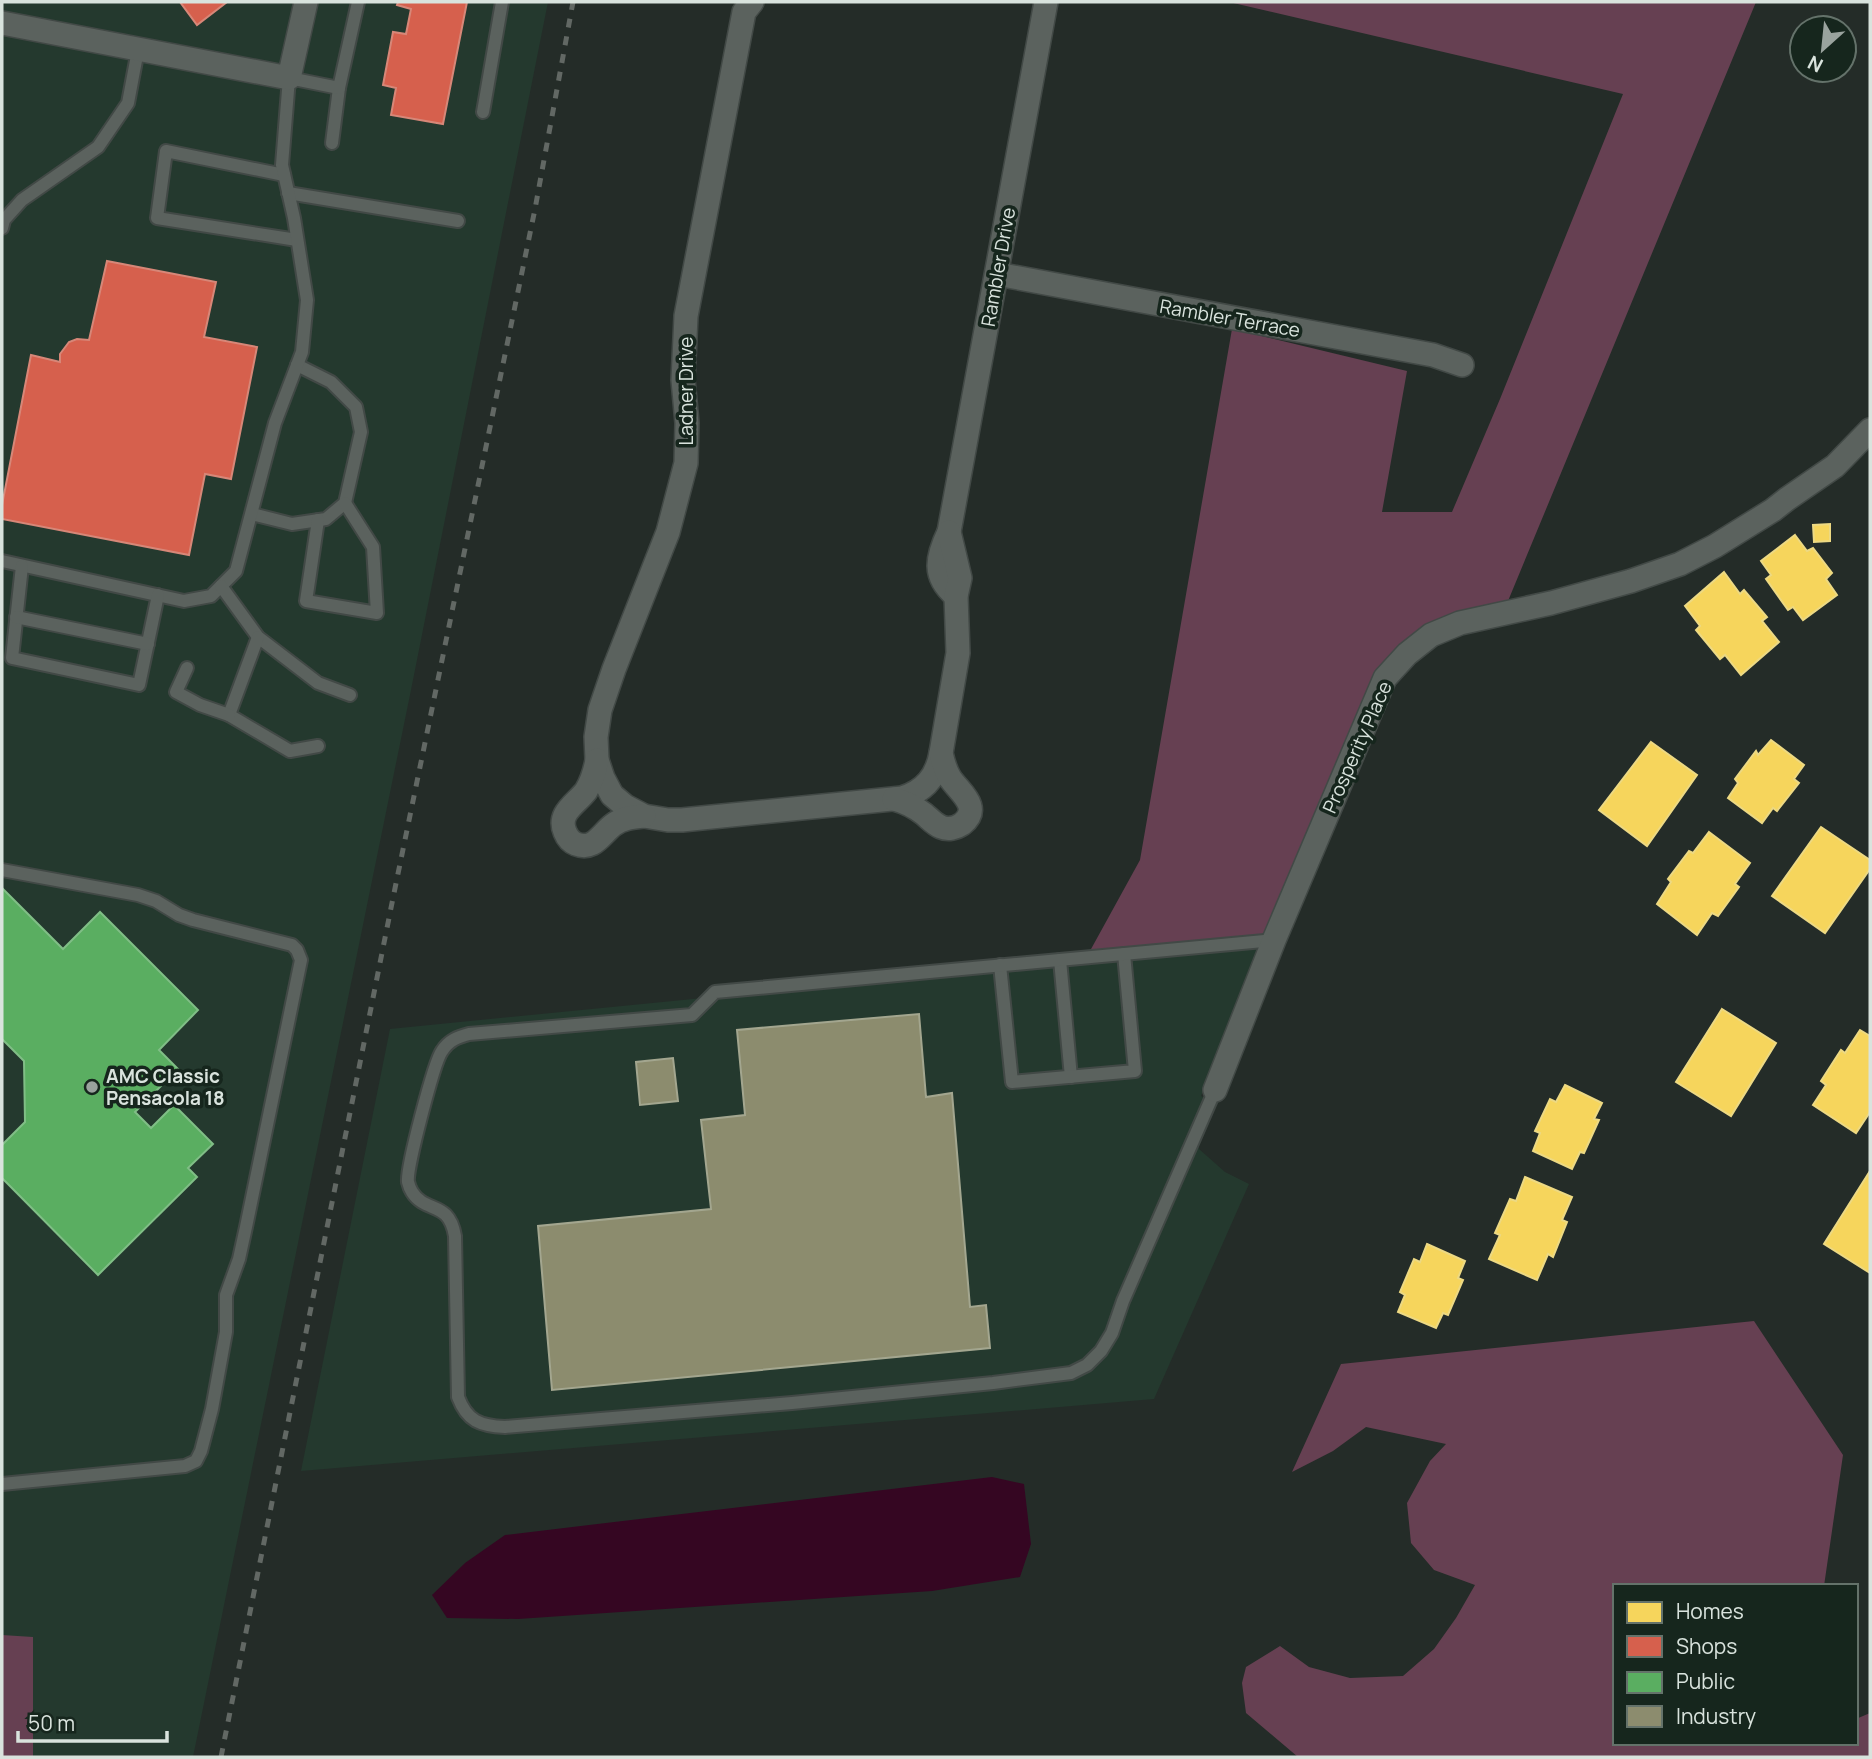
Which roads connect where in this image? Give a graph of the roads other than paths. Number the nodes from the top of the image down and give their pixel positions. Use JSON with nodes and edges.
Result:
{"nodes":[{"id":1,"x":306,"y":2,"type":"edge"},
{"id":2,"x":358,"y":2,"type":"edge"},
{"id":3,"x":502,"y":2,"type":"edge"},
{"id":4,"x":1046,"y":2,"type":"edge"},
{"id":5,"x":745,"y":5,"type":"edge"},
{"id":6,"x":2,"y":23,"type":"edge"},
{"id":7,"x":138,"y":50,"type":"junction"},
{"id":8,"x":289,"y":78,"type":"junction"},
{"id":9,"x":339,"y":88,"type":"junction"},
{"id":10,"x":483,"y":113,"type":"dead end"},
{"id":11,"x":332,"y":143,"type":"dead end"},
{"id":12,"x":284,"y":175,"type":"junction"},
{"id":13,"x":288,"y":193,"type":"junction"},
{"id":14,"x":458,"y":221,"type":"dead end"},
{"id":15,"x":2,"y":228,"type":"edge"},
{"id":16,"x":297,"y":240,"type":"junction"},
{"id":17,"x":997,"y":274,"type":"junction"},
{"id":18,"x":297,"y":365,"type":"junction"},
{"id":19,"x":1462,"y":365,"type":"dead end"},
{"id":20,"x":1870,"y":430,"type":"edge"},
{"id":21,"x":345,"y":503,"type":"junction"},
{"id":22,"x":252,"y":514,"type":"junction"},
{"id":23,"x":318,"y":520,"type":"junction"},
{"id":24,"x":2,"y":561,"type":"edge"},
{"id":25,"x":22,"y":566,"type":"junction"},
{"id":26,"x":221,"y":586,"type":"junction"},
{"id":27,"x":158,"y":595,"type":"junction"},
{"id":28,"x":16,"y":617,"type":"junction"},
{"id":29,"x":258,"y":637,"type":"junction"},
{"id":30,"x":148,"y":645,"type":"junction"},
{"id":31,"x":187,"y":668,"type":"dead end"},
{"id":32,"x":349,"y":695,"type":"dead end"},
{"id":33,"x":229,"y":715,"type":"junction"},
{"id":34,"x":318,"y":746,"type":"dead end"},
{"id":35,"x":941,"y":753,"type":"junction"},
{"id":36,"x":597,"y":760,"type":"junction"},
{"id":37,"x":894,"y":799,"type":"junction"},
{"id":38,"x":645,"y":816,"type":"junction"},
{"id":39,"x":2,"y":870,"type":"edge"},
{"id":40,"x":1274,"y":940,"type":"junction"},
{"id":41,"x":1124,"y":954,"type":"junction"},
{"id":42,"x":1060,"y":960,"type":"junction"},
{"id":43,"x":1000,"y":965,"type":"junction"},
{"id":44,"x":1071,"y":1077,"type":"junction"},
{"id":45,"x":1215,"y":1090,"type":"joint"},
{"id":46,"x":2,"y":1484,"type":"edge"}],
"edges":[{"from":1,"to":8,"type":"street"},
{"from":2,"to":9,"type":"lane"},
{"from":3,"to":10,"type":"lane"},
{"from":4,"to":17,"type":"street","name":"Rambler Drive"},
{"from":5,"to":36,"type":"street","name":"Ladner Drive"},
{"from":6,"to":7,"type":"street"},
{"from":7,"to":8,"type":"street"},
{"from":7,"to":15,"type":"lane"},
{"from":8,"to":9,"type":"lane"},
{"from":8,"to":12,"type":"lane"},
{"from":9,"to":11,"type":"lane"},
{"from":12,"to":13,"type":"lane"},
{"from":12,"to":16,"type":"lane"},
{"from":13,"to":14,"type":"lane"},
{"from":13,"to":16,"type":"lane"},
{"from":16,"to":18,"type":"lane"},
{"from":17,"to":19,"type":"street","name":"Rambler Terrace"},
{"from":17,"to":35,"type":"street","name":"Rambler Drive"},
{"from":18,"to":21,"type":"lane"},
{"from":18,"to":22,"type":"lane"},
{"from":20,"to":40,"type":"street","name":"Prosperity Place"},
{"from":21,"to":23,"type":"lane"},
{"from":21,"to":23,"type":"lane"},
{"from":22,"to":23,"type":"lane"},
{"from":22,"to":26,"type":"lane"},
{"from":24,"to":25,"type":"lane"},
{"from":25,"to":27,"type":"lane"},
{"from":25,"to":28,"type":"lane"},
{"from":26,"to":27,"type":"lane"},
{"from":26,"to":29,"type":"lane"},
{"from":27,"to":30,"type":"lane"},
{"from":28,"to":30,"type":"lane"},
{"from":28,"to":30,"type":"lane"},
{"from":29,"to":32,"type":"lane"},
{"from":29,"to":33,"type":"lane"},
{"from":31,"to":33,"type":"lane"},
{"from":33,"to":34,"type":"lane"},
{"from":35,"to":37,"type":"street","name":"Rambler Drive"},
{"from":35,"to":37,"type":"street"},
{"from":36,"to":38,"type":"street","name":"Ladner Drive"},
{"from":36,"to":38,"type":"street","name":"Ladner Drive"},
{"from":37,"to":38,"type":"street","name":"Ladner Drive"},
{"from":39,"to":46,"type":"lane"},
{"from":40,"to":41,"type":"lane"},
{"from":40,"to":45,"type":"street","name":"Prosperity Place"},
{"from":41,"to":42,"type":"lane"},
{"from":41,"to":44,"type":"lane"},
{"from":42,"to":43,"type":"lane"},
{"from":42,"to":44,"type":"lane"},
{"from":43,"to":44,"type":"lane"},
{"from":43,"to":45,"type":"lane"}]}
